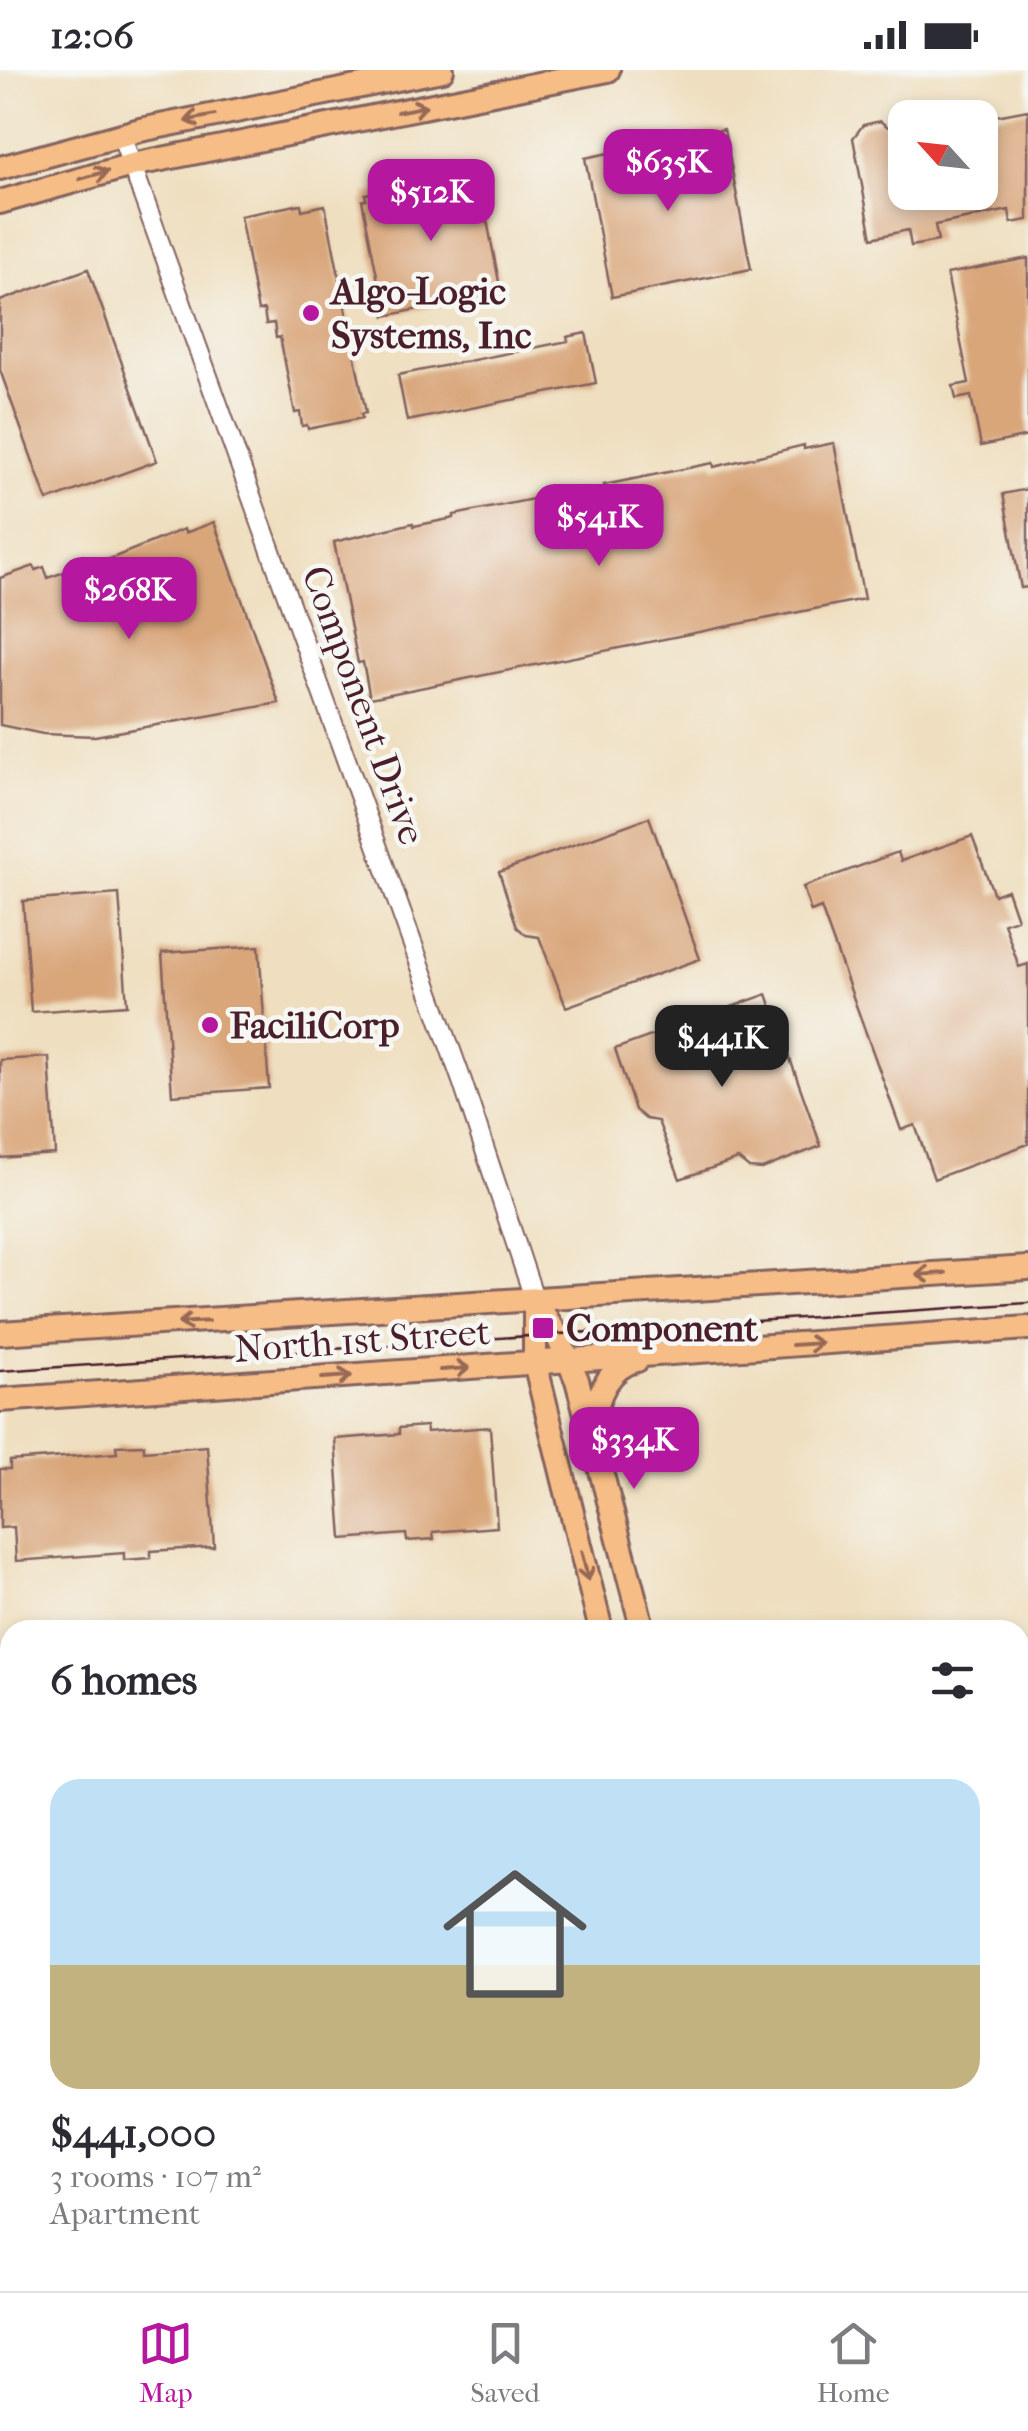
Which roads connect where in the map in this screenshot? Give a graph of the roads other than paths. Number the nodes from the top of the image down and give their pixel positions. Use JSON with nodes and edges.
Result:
{"nodes":[{"id":1,"x":442,"y":70,"type":"edge"},
{"id":2,"x":608,"y":70,"type":"edge"},
{"id":3,"x":121,"y":135,"type":"junction"},
{"id":4,"x":132,"y":164,"type":"junction"},
{"id":5,"x":0,"y":168,"type":"edge"},
{"id":6,"x":0,"y":202,"type":"edge"},
{"id":7,"x":1028,"y":1268,"type":"edge"},
{"id":8,"x":535,"y":1302,"type":"junction"},
{"id":9,"x":1028,"y":1328,"type":"edge"},
{"id":10,"x":0,"y":1333,"type":"edge"},
{"id":11,"x":666,"y":1354,"type":"junction"},
{"id":12,"x":570,"y":1360,"type":"junction"},
{"id":13,"x":535,"y":1364,"type":"junction"},
{"id":14,"x":0,"y":1400,"type":"edge"},
{"id":15,"x":592,"y":1436,"type":"junction"},
{"id":16,"x":599,"y":1620,"type":"edge"},
{"id":17,"x":639,"y":1620,"type":"edge"}],
"edges":[{"from":1,"to":3,"type":"main road","one_way":true},
{"from":4,"to":2,"type":"main road","one_way":true},
{"from":3,"to":4,"type":"street","name":"Component Drive"},
{"from":3,"to":5,"type":"main road"},
{"from":6,"to":4,"type":"main road","one_way":true},
{"from":4,"to":8,"type":"street","name":"Component Drive"},
{"from":7,"to":8,"type":"main road","name":"North 1st Street","one_way":true},
{"from":8,"to":10,"type":"main road","name":"North 1st Street","one_way":true},
{"from":8,"to":12,"type":"main road","name":"Component Drive"},
{"from":8,"to":13,"type":"main road","name":"Component Drive"},
{"from":11,"to":9,"type":"main road","name":"North 1st Street","one_way":true},
{"from":11,"to":12,"type":"main road","name":"North 1st Street"},
{"from":11,"to":15,"type":"main road"},
{"from":12,"to":13,"type":"main road","name":"North 1st Street"},
{"from":12,"to":15,"type":"main road","name":"Component Drive"},
{"from":14,"to":13,"type":"main road","name":"North 1st Street","one_way":true},
{"from":13,"to":16,"type":"main road","name":"Component Drive","one_way":true},
{"from":15,"to":17,"type":"main road","name":"Component Drive"}]}
